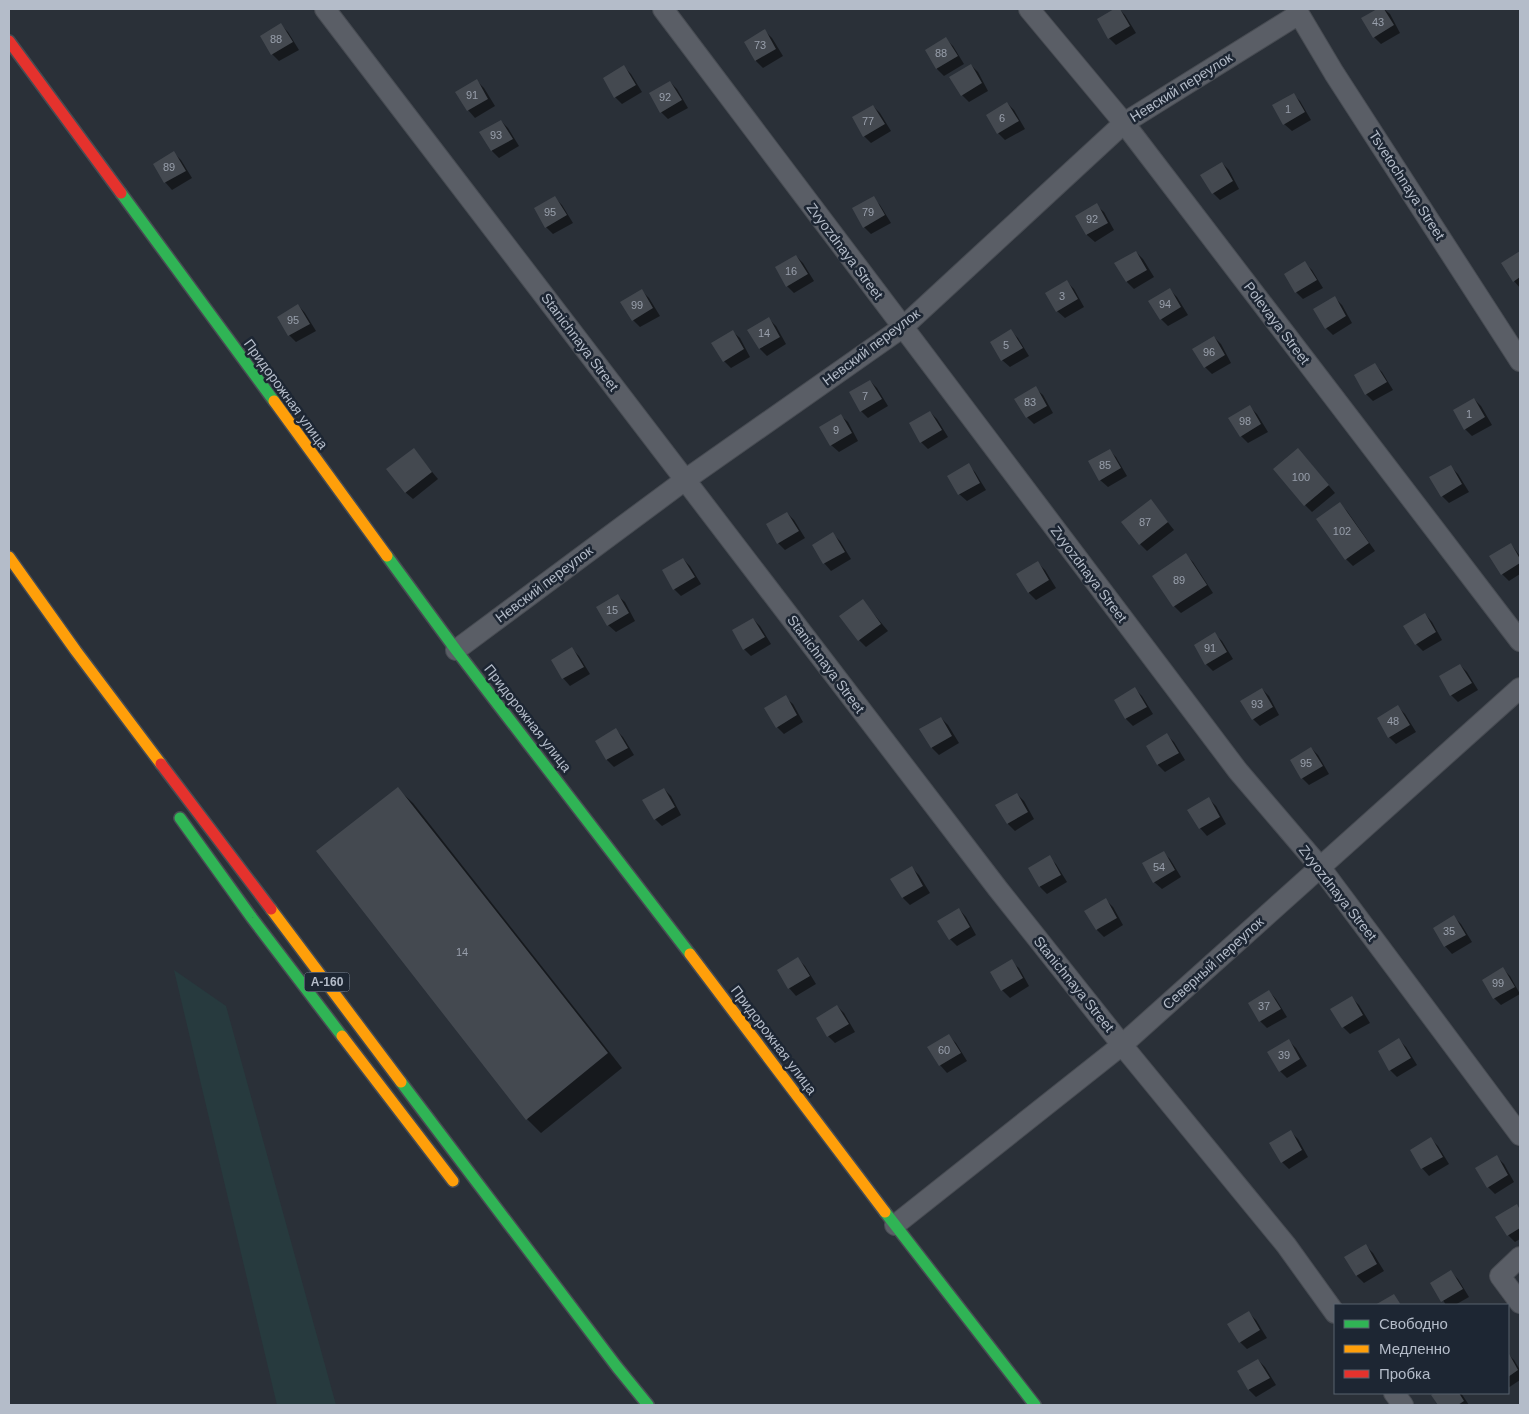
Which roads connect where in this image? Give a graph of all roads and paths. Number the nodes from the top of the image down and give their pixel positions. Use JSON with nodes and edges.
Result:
{"nodes":[{"id":1,"x":325,"y":9,"type":"edge"},
{"id":2,"x":663,"y":9,"type":"edge"},
{"id":3,"x":1029,"y":9,"type":"edge"},
{"id":4,"x":1298,"y":11,"type":"edge"},
{"id":5,"x":9,"y":41,"type":"edge"},
{"id":6,"x":1124,"y":123,"type":"junction"},
{"id":7,"x":902,"y":327,"type":"junction"},
{"id":8,"x":1520,"y":361,"type":"edge"},
{"id":9,"x":685,"y":480,"type":"junction"},
{"id":10,"x":9,"y":558,"type":"edge"},
{"id":11,"x":1520,"y":642,"type":"edge"},
{"id":12,"x":456,"y":650,"type":"junction"},
{"id":13,"x":1520,"y":688,"type":"edge"},
{"id":14,"x":171,"y":806,"type":"dead end"},
{"id":15,"x":1320,"y":867,"type":"junction"},
{"id":16,"x":1122,"y":1045,"type":"junction"},
{"id":17,"x":1520,"y":1135,"type":"edge"},
{"id":18,"x":458,"y":1187,"type":"dead end"},
{"id":19,"x":895,"y":1225,"type":"junction"},
{"id":20,"x":1520,"y":1257,"type":"edge"},
{"id":21,"x":1520,"y":1303,"type":"edge"},
{"id":22,"x":1334,"y":1312,"type":"edge"},
{"id":23,"x":1395,"y":1394,"type":"edge"},
{"id":24,"x":648,"y":1405,"type":"edge"},
{"id":25,"x":1035,"y":1405,"type":"edge"},
{"id":26,"x":1403,"y":1405,"type":"edge"}],
"edges":[{"from":1,"to":9,"type":"street","name":"Stanichnaya Street"},
{"from":2,"to":7,"type":"street","name":"Zvyozdnaya Street"},
{"from":3,"to":6,"type":"street","name":"Polevaya Street"},
{"from":4,"to":6,"type":"street","name":"Невский переулок"},
{"from":4,"to":8,"type":"street","name":"Tsvetochnaya Street"},
{"from":5,"to":12,"type":"main road","name":"Придорожная улица"},
{"from":6,"to":7,"type":"street","name":"Невский переулок"},
{"from":6,"to":11,"type":"street","name":"Polevaya Street"},
{"from":7,"to":9,"type":"street","name":"Невский переулок"},
{"from":7,"to":15,"type":"street","name":"Zvyozdnaya Street"},
{"from":9,"to":12,"type":"street","name":"Невский переулок"},
{"from":9,"to":16,"type":"street","name":"Stanichnaya Street"},
{"from":10,"to":24,"type":"main road","number":"А-160"},
{"from":12,"to":19,"type":"main road","name":"Придорожная улица"},
{"from":13,"to":15,"type":"street","name":"Северный переулок"},
{"from":14,"to":18,"type":"main road","number":"А-160"},
{"from":15,"to":16,"type":"street","name":"Северный переулок"},
{"from":15,"to":17,"type":"street","name":"Zvyozdnaya Street"},
{"from":16,"to":19,"type":"street","name":"Северный переулок"},
{"from":16,"to":22,"type":"street","name":"Stanichnaya Street"},
{"from":19,"to":25,"type":"main road","name":"Придорожная улица"},
{"from":20,"to":21,"type":"street"},
{"from":23,"to":26,"type":"street"}]}
